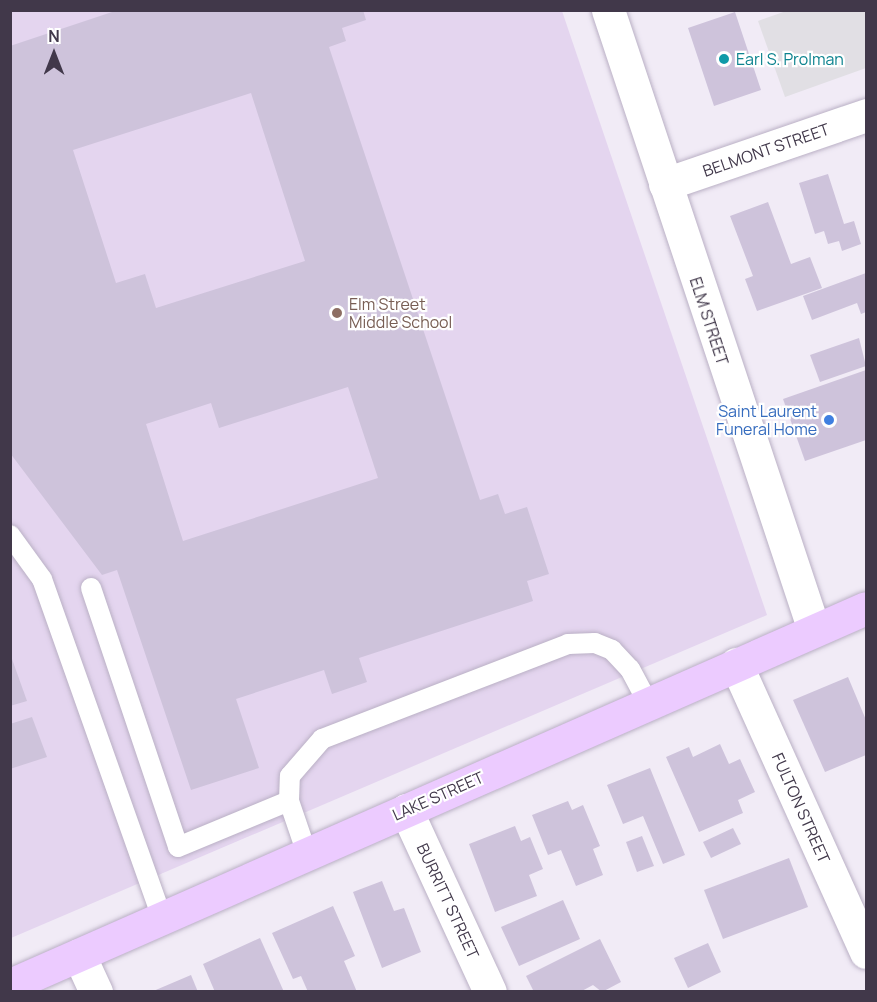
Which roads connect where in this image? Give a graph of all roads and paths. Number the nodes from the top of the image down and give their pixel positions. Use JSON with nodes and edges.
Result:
{"nodes":[{"id":1,"x":608,"y":10,"type":"edge"},
{"id":2,"x":867,"y":115,"type":"edge"},
{"id":3,"x":665,"y":184,"type":"junction"},
{"id":4,"x":10,"y":535,"type":"edge"},
{"id":5,"x":91,"y":588,"type":"dead end"},
{"id":6,"x":867,"y":608,"type":"edge"},
{"id":7,"x":814,"y":630,"type":"junction"},
{"id":8,"x":736,"y":664,"type":"junction"},
{"id":9,"x":648,"y":703,"type":"junction"},
{"id":10,"x":289,"y":801,"type":"junction"},
{"id":11,"x":406,"y":810,"type":"junction"},
{"id":12,"x":307,"y":854,"type":"junction"},
{"id":13,"x":162,"y":918,"type":"junction"},
{"id":14,"x":867,"y":952,"type":"edge"},
{"id":15,"x":79,"y":955,"type":"junction"},
{"id":16,"x":10,"y":985,"type":"edge"},
{"id":17,"x":96,"y":992,"type":"edge"},
{"id":18,"x":490,"y":992,"type":"edge"}],
"edges":[{"from":1,"to":3,"type":"street","name":"ELM STREET"},
{"from":2,"to":3,"type":"street","name":"BELMONT STREET"},
{"from":3,"to":7,"type":"street","name":"ELM STREET"},
{"from":4,"to":13,"type":"lane"},
{"from":5,"to":10,"type":"lane"},
{"from":6,"to":7,"type":"street","name":"LAKE STREET"},
{"from":7,"to":8,"type":"street","name":"LAKE STREET"},
{"from":8,"to":9,"type":"street","name":"LAKE STREET"},
{"from":8,"to":14,"type":"street","name":"FULTON STREET"},
{"from":9,"to":10,"type":"lane"},
{"from":9,"to":11,"type":"street","name":"LAKE STREET"},
{"from":10,"to":12,"type":"lane"},
{"from":11,"to":12,"type":"street","name":"LAKE STREET"},
{"from":11,"to":18,"type":"street","name":"BURRITT STREET"},
{"from":12,"to":13,"type":"street","name":"LAKE STREET"},
{"from":13,"to":15,"type":"street","name":"LAKE STREET"},
{"from":15,"to":16,"type":"street","name":"LAKE STREET"},
{"from":15,"to":17,"type":"street"}]}
